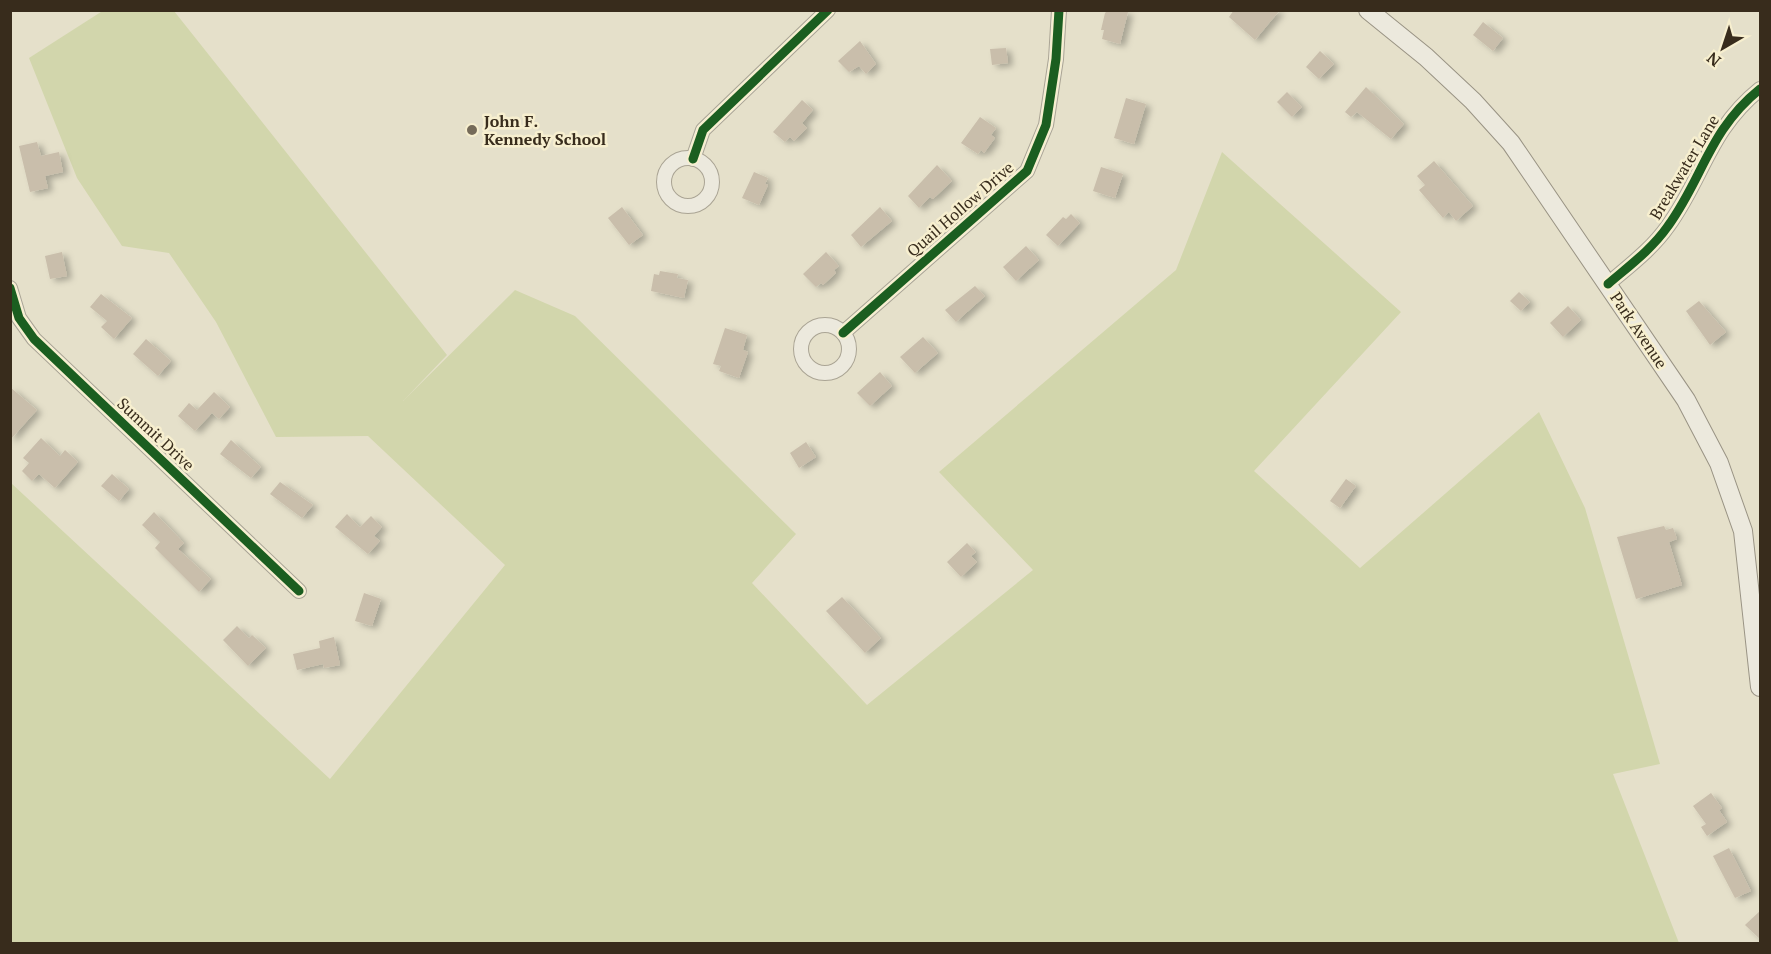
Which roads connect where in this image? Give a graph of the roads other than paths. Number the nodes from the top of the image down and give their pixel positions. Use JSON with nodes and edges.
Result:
{"nodes":[{"id":1,"x":828,"y":10,"type":"edge"},
{"id":2,"x":1059,"y":10,"type":"edge"},
{"id":3,"x":1368,"y":10,"type":"edge"},
{"id":4,"x":1761,"y":89,"type":"edge"},
{"id":5,"x":693,"y":159,"type":"dead end"},
{"id":6,"x":1608,"y":284,"type":"junction"},
{"id":7,"x":10,"y":288,"type":"edge"},
{"id":8,"x":843,"y":333,"type":"dead end"},
{"id":9,"x":299,"y":591,"type":"dead end"},
{"id":10,"x":1759,"y":657,"type":"edge"},
{"id":11,"x":1761,"y":687,"type":"edge"}],
"edges":[{"from":1,"to":5,"type":"street"},
{"from":2,"to":8,"type":"street","name":"Quail Hollow Drive"},
{"from":3,"to":6,"type":"main road","name":"Park Avenue"},
{"from":4,"to":6,"type":"street","name":"Breakwater Lane"},
{"from":6,"to":10,"type":"main road","name":"Park Avenue"},
{"from":7,"to":9,"type":"street","name":"Summit Drive"},
{"from":10,"to":11,"type":"main road","name":"Park Avenue"}]}
